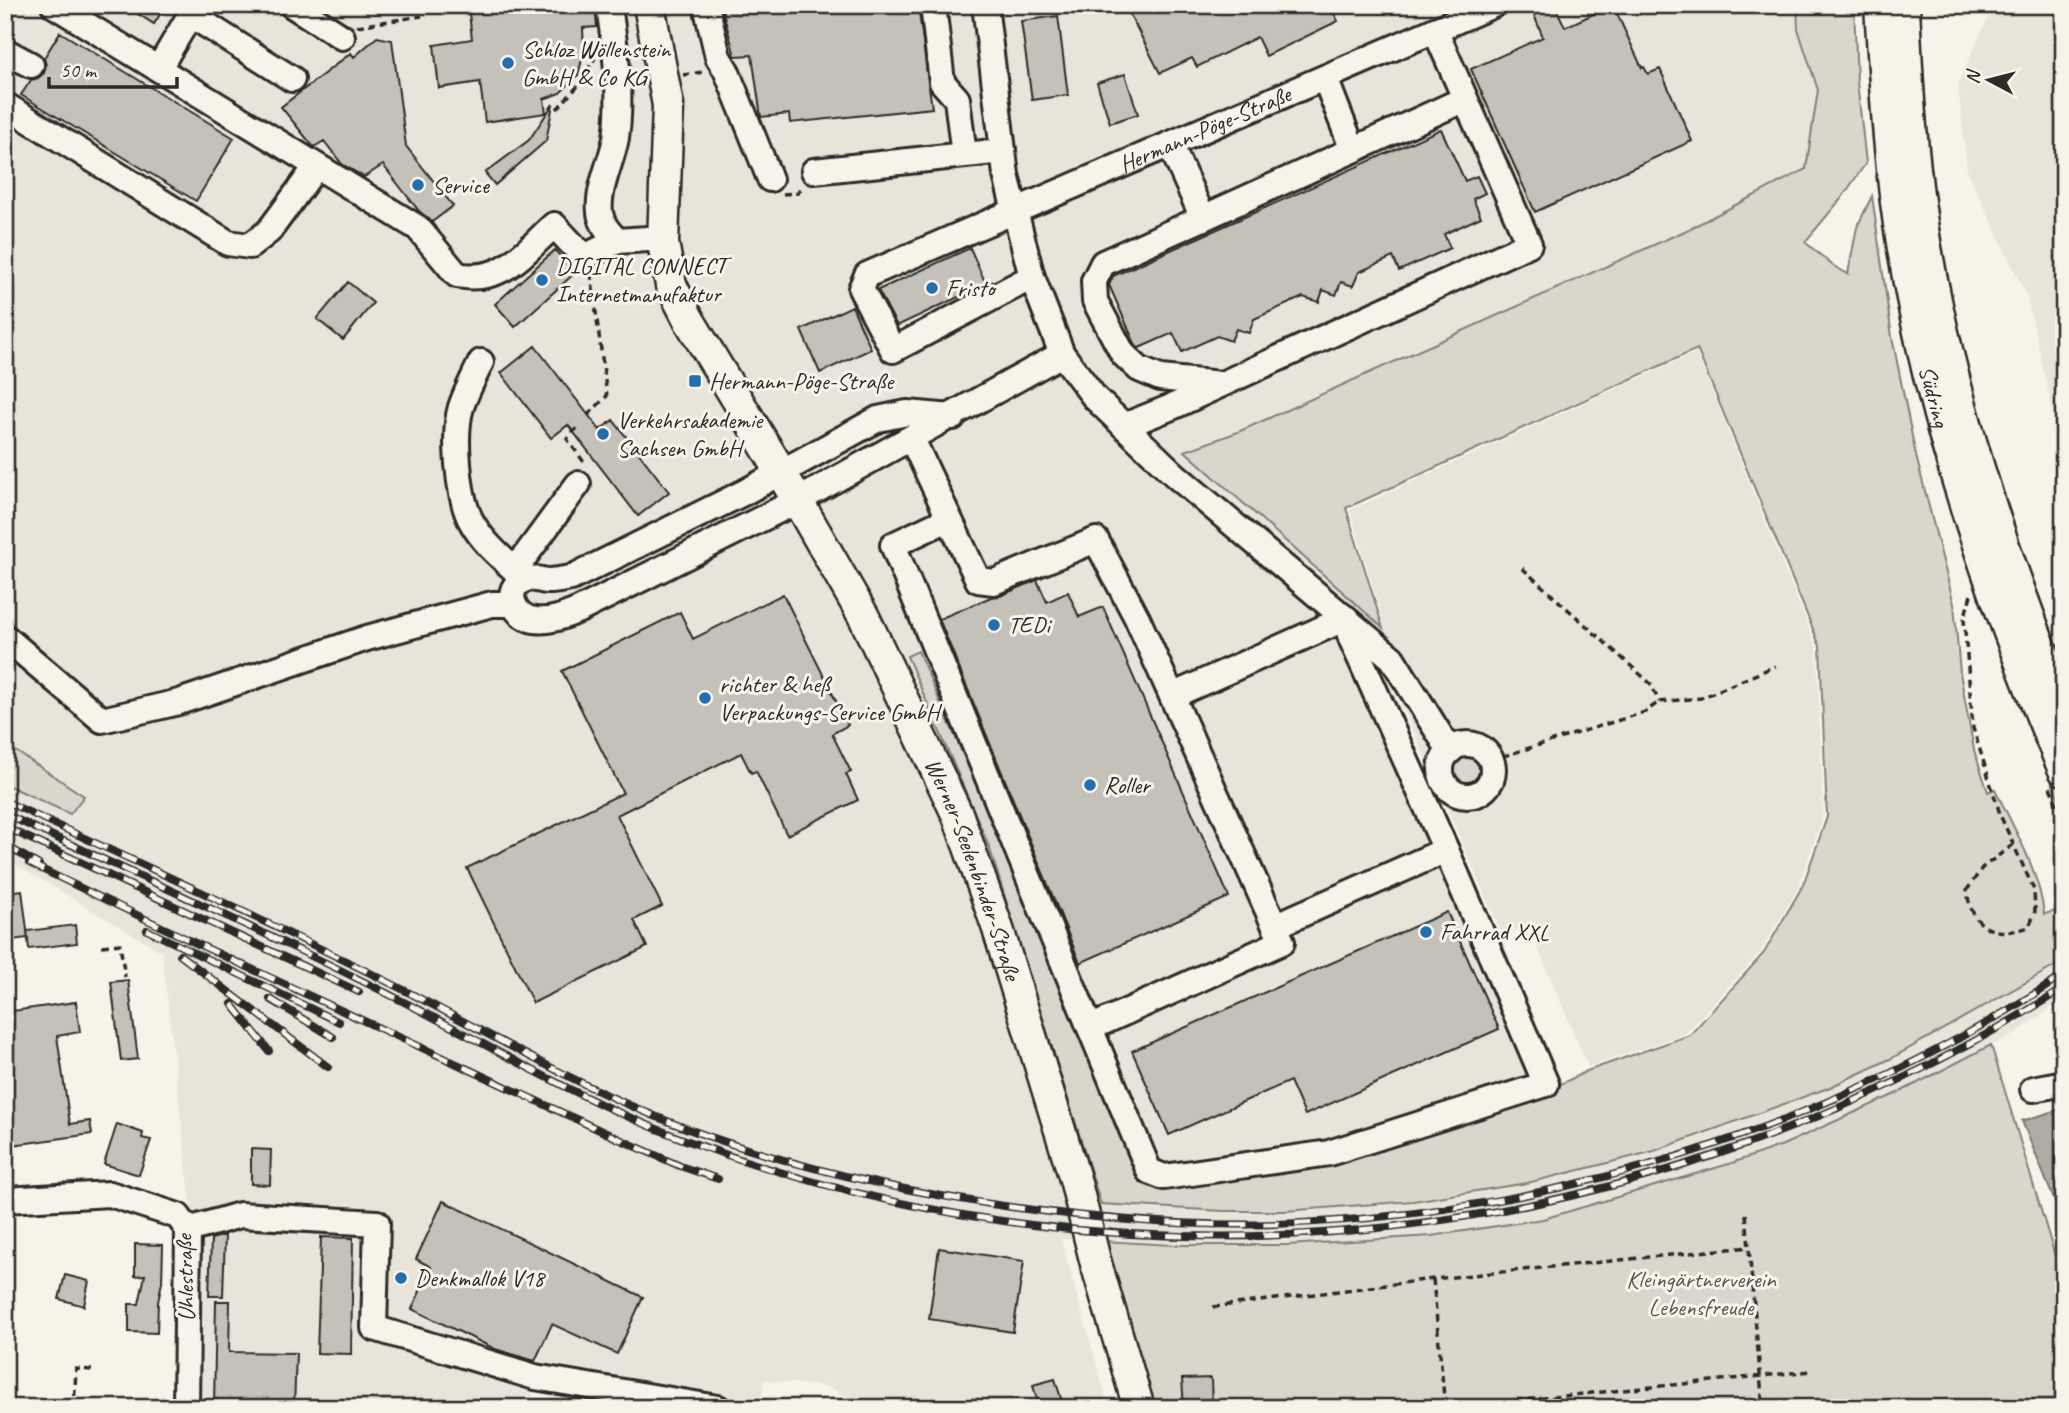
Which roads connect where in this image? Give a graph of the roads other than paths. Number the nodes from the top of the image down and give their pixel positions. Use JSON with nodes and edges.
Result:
{"nodes":[{"id":1,"x":54,"y":5,"type":"edge"},
{"id":2,"x":292,"y":5,"type":"edge"},
{"id":3,"x":649,"y":5,"type":"edge"},
{"id":4,"x":706,"y":5,"type":"edge"},
{"id":5,"x":933,"y":5,"type":"edge"},
{"id":6,"x":985,"y":5,"type":"edge"},
{"id":7,"x":1493,"y":5,"type":"edge"},
{"id":8,"x":1880,"y":5,"type":"edge"},
{"id":9,"x":1904,"y":5,"type":"edge"},
{"id":10,"x":194,"y":10,"type":"edge"},
{"id":11,"x":610,"y":13,"type":"dead end"},
{"id":12,"x":1435,"y":30,"type":"junction"},
{"id":13,"x":349,"y":32,"type":"road end"},
{"id":14,"x":5,"y":51,"type":"edge"},
{"id":15,"x":30,"y":65,"type":"dead end"},
{"id":16,"x":159,"y":68,"type":"junction"},
{"id":17,"x":1325,"y":78,"type":"junction"},
{"id":18,"x":292,"y":79,"type":"dead end"},
{"id":19,"x":1465,"y":99,"type":"junction"},
{"id":20,"x":5,"y":105,"type":"edge"},
{"id":21,"x":1170,"y":144,"type":"junction"},
{"id":22,"x":1353,"y":150,"type":"junction"},
{"id":23,"x":1003,"y":151,"type":"junction"},
{"id":24,"x":964,"y":155,"type":"junction"},
{"id":25,"x":316,"y":167,"type":"junction"},
{"id":26,"x":814,"y":171,"type":"road end"},
{"id":27,"x":769,"y":179,"type":"road end"},
{"id":28,"x":1015,"y":211,"type":"junction"},
{"id":29,"x":1203,"y":218,"type":"junction"},
{"id":30,"x":663,"y":238,"type":"junction"},
{"id":31,"x":617,"y":241,"type":"junction"},
{"id":32,"x":1032,"y":277,"type":"junction"},
{"id":33,"x":1062,"y":354,"type":"junction"},
{"id":34,"x":481,"y":362,"type":"dead end"},
{"id":35,"x":1214,"y":387,"type":"junction"},
{"id":36,"x":953,"y":416,"type":"junction"},
{"id":37,"x":1124,"y":426,"type":"junction"},
{"id":38,"x":912,"y":439,"type":"junction"},
{"id":39,"x":781,"y":472,"type":"junction"},
{"id":40,"x":578,"y":484,"type":"road end"},
{"id":41,"x":745,"y":492,"type":"junction"},
{"id":42,"x":797,"y":501,"type":"junction"},
{"id":43,"x":948,"y":519,"type":"junction"},
{"id":44,"x":731,"y":533,"type":"junction"},
{"id":45,"x":520,"y":574,"type":"junction"},
{"id":46,"x":512,"y":604,"type":"junction"},
{"id":47,"x":1346,"y":618,"type":"junction"},
{"id":48,"x":5,"y":637,"type":"edge"},
{"id":49,"x":1367,"y":651,"type":"junction"},
{"id":50,"x":1172,"y":696,"type":"junction"},
{"id":51,"x":2064,"y":707,"type":"edge"},
{"id":52,"x":1450,"y":751,"type":"junction"},
{"id":53,"x":2064,"y":770,"type":"edge"},
{"id":54,"x":1446,"y":849,"type":"junction"},
{"id":55,"x":1275,"y":926,"type":"junction"},
{"id":56,"x":1090,"y":1027,"type":"junction"},
{"id":57,"x":2064,"y":1083,"type":"edge"},
{"id":58,"x":2033,"y":1089,"type":"dead end"},
{"id":59,"x":5,"y":1200,"type":"edge"},
{"id":60,"x":188,"y":1230,"type":"junction"},
{"id":61,"x":186,"y":1408,"type":"edge"},
{"id":62,"x":718,"y":1408,"type":"edge"},
{"id":63,"x":1139,"y":1408,"type":"edge"}],
"edges":[{"from":1,"to":16,"type":"street"},
{"from":2,"to":13,"type":"street"},
{"from":3,"to":30,"type":"main road","name":"Werner-Seelenbinder-Straße"},
{"from":4,"to":27,"type":"street"},
{"from":5,"to":24,"type":"street"},
{"from":6,"to":23,"type":"street"},
{"from":7,"to":12,"type":"street","name":"Hermann-Pöge-Straße"},
{"from":8,"to":53,"type":"main road","name":"Südring"},
{"from":9,"to":51,"type":"main road","name":"Südring"},
{"from":10,"to":16,"type":"street"},
{"from":10,"to":18,"type":"street"},
{"from":11,"to":31,"type":"street"},
{"from":12,"to":17,"type":"street","name":"Hermann-Pöge-Straße"},
{"from":12,"to":19,"type":"street"},
{"from":14,"to":15,"type":"street"},
{"from":16,"to":25,"type":"street"},
{"from":17,"to":21,"type":"street","name":"Hermann-Pöge-Straße"},
{"from":17,"to":22,"type":"street"},
{"from":19,"to":22,"type":"street"},
{"from":19,"to":35,"type":"street"},
{"from":20,"to":25,"type":"street"},
{"from":21,"to":28,"type":"street","name":"Hermann-Pöge-Straße"},
{"from":21,"to":29,"type":"street"},
{"from":22,"to":29,"type":"street"},
{"from":23,"to":24,"type":"street"},
{"from":23,"to":28,"type":"street"},
{"from":24,"to":26,"type":"street"},
{"from":25,"to":31,"type":"street"},
{"from":28,"to":32,"type":"street"},
{"from":28,"to":32,"type":"street","name":"Hermann-Pöge-Straße"},
{"from":29,"to":35,"type":"street"},
{"from":30,"to":31,"type":"street"},
{"from":30,"to":39,"type":"main road","name":"Werner-Seelenbinder-Straße"},
{"from":32,"to":33,"type":"street"},
{"from":33,"to":36,"type":"street"},
{"from":33,"to":37,"type":"street"},
{"from":34,"to":45,"type":"street"},
{"from":35,"to":37,"type":"street"},
{"from":36,"to":38,"type":"street"},
{"from":36,"to":39,"type":"street"},
{"from":37,"to":47,"type":"street"},
{"from":38,"to":42,"type":"street"},
{"from":38,"to":43,"type":"street"},
{"from":39,"to":41,"type":"street"},
{"from":39,"to":42,"type":"main road","name":"Werner-Seelenbinder-Straße"},
{"from":40,"to":45,"type":"street"},
{"from":41,"to":44,"type":"street"},
{"from":41,"to":45,"type":"street"},
{"from":42,"to":44,"type":"street"},
{"from":42,"to":63,"type":"main road","name":"Werner-Seelenbinder-Straße"},
{"from":43,"to":50,"type":"street"},
{"from":43,"to":56,"type":"street"},
{"from":44,"to":46,"type":"street"},
{"from":45,"to":46,"type":"street"},
{"from":46,"to":48,"type":"street"},
{"from":47,"to":49,"type":"street"},
{"from":47,"to":50,"type":"street"},
{"from":49,"to":52,"type":"street"},
{"from":49,"to":54,"type":"street"},
{"from":50,"to":55,"type":"street"},
{"from":52,"to":52,"type":"street"},
{"from":54,"to":55,"type":"street"},
{"from":54,"to":56,"type":"street"},
{"from":55,"to":56,"type":"street"},
{"from":57,"to":58,"type":"street"},
{"from":59,"to":60,"type":"street","name":"Uhlestraße"},
{"from":60,"to":61,"type":"street","name":"Uhlestraße"},
{"from":60,"to":62,"type":"street"}]}
